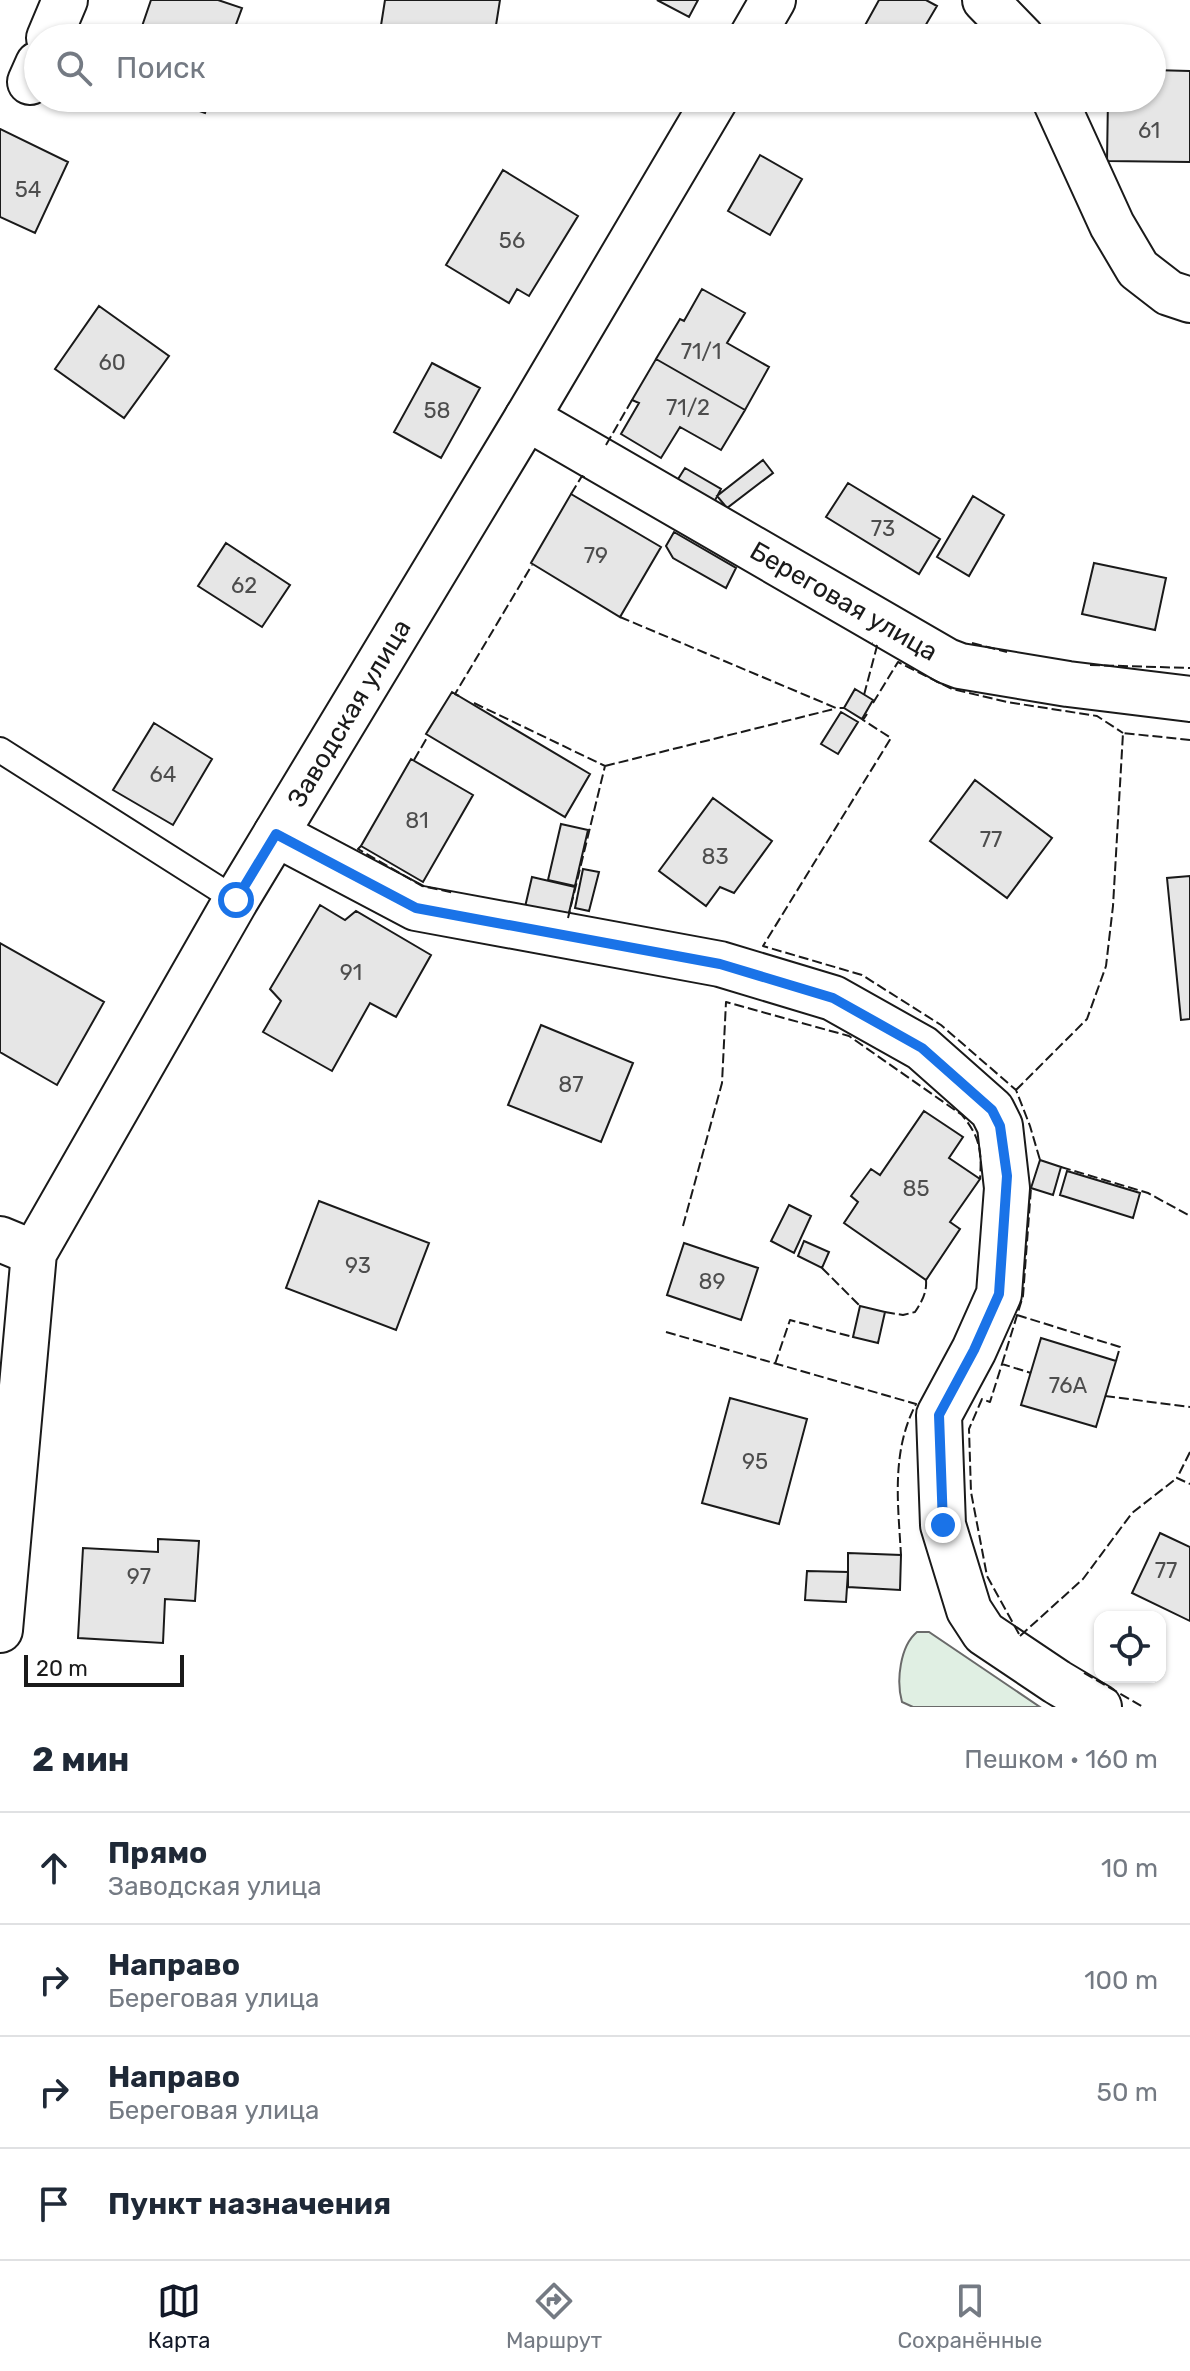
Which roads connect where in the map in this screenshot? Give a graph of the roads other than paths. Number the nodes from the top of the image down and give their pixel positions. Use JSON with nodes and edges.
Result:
{"nodes":[{"id":1,"x":65,"y":0,"type":"edge"},
{"id":2,"x":773,"y":0,"type":"edge"},
{"id":3,"x":985,"y":0,"type":"edge"},
{"id":4,"x":55,"y":24,"type":"edge"},
{"id":5,"x":759,"y":24,"type":"edge"},
{"id":6,"x":1008,"y":24,"type":"edge"},
{"id":7,"x":708,"y":112,"type":"edge"},
{"id":8,"x":1060,"y":112,"type":"edge"},
{"id":9,"x":1190,"y":300,"type":"edge"},
{"id":10,"x":527,"y":418,"type":"junction"},
{"id":11,"x":1190,"y":699,"type":"edge"},
{"id":12,"x":0,"y":750,"type":"edge"},
{"id":13,"x":276,"y":834,"type":"junction"},
{"id":14,"x":236,"y":900,"type":"junction"},
{"id":15,"x":17,"y":1246,"type":"edge"},
{"id":16,"x":0,"y":1630,"type":"edge"},
{"id":17,"x":1099,"y":1707,"type":"edge"}],
"edges":[{"from":1,"to":4,"type":"street"},
{"from":2,"to":5,"type":"street"},
{"from":3,"to":6,"type":"street"},
{"from":7,"to":10,"type":"street","name":"Заводская улица"},
{"from":8,"to":9,"type":"street"},
{"from":10,"to":11,"type":"street","name":"Береговая улица"},
{"from":10,"to":13,"type":"street","name":"Заводская улица"},
{"from":12,"to":14,"type":"lane"},
{"from":13,"to":14,"type":"street","name":"Заводская улица"},
{"from":13,"to":17,"type":"street"},
{"from":14,"to":15,"type":"street","name":"Заводская улица"},
{"from":15,"to":16,"type":"street","name":"Заводская улица"}]}
